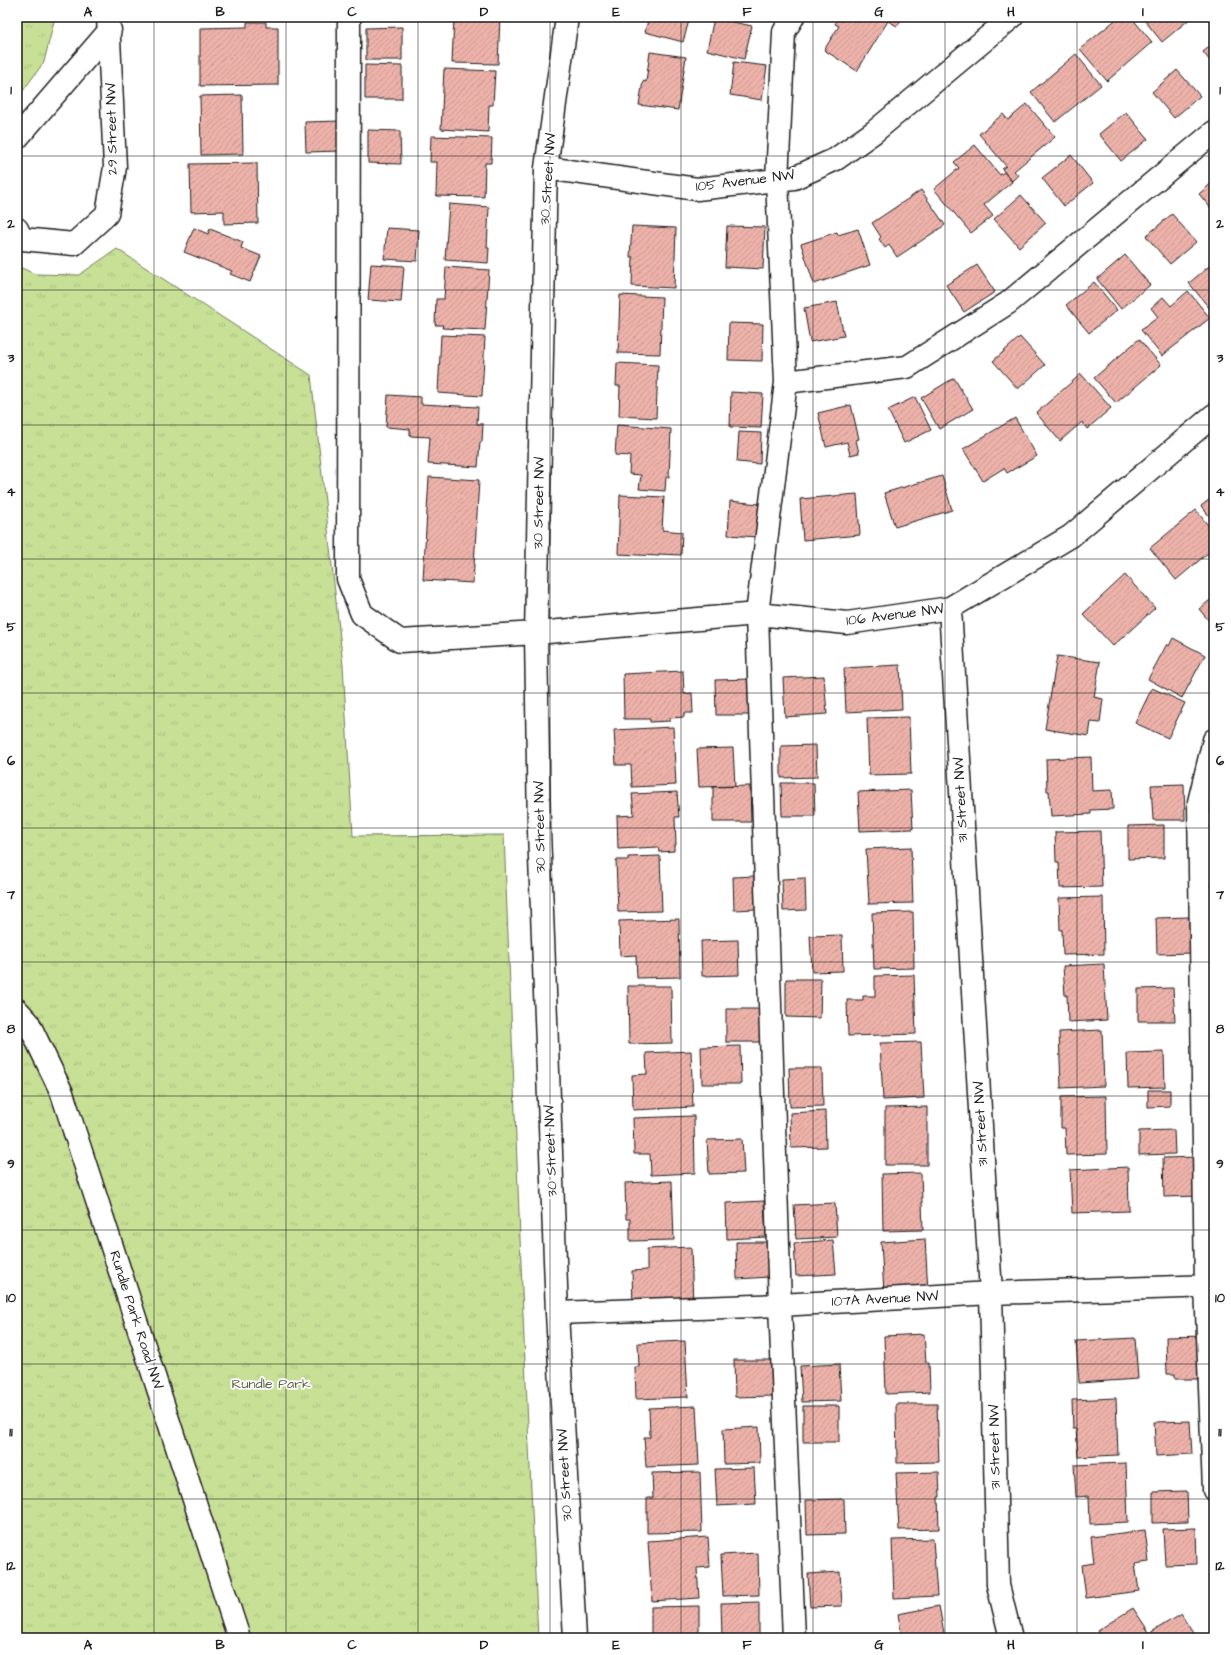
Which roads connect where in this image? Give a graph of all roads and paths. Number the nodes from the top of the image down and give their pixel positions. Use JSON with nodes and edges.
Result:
{"nodes":[{"id":1,"x":349,"y":17,"type":"edge"},
{"id":2,"x":567,"y":17,"type":"edge"},
{"id":3,"x":793,"y":17,"type":"edge"},
{"id":4,"x":1012,"y":17,"type":"edge"},
{"id":5,"x":109,"y":24,"type":"edge"},
{"id":6,"x":1214,"y":132,"type":"edge"},
{"id":7,"x":17,"y":138,"type":"edge"},
{"id":8,"x":546,"y":168,"type":"junction"},
{"id":9,"x":778,"y":180,"type":"junction"},
{"id":10,"x":17,"y":229,"type":"edge"},
{"id":11,"x":786,"y":382,"type":"junction"},
{"id":12,"x":1214,"y":415,"type":"edge"},
{"id":13,"x":950,"y":608,"type":"junction"},
{"id":14,"x":757,"y":614,"type":"junction"},
{"id":15,"x":536,"y":633,"type":"junction"},
{"id":16,"x":1214,"y":740,"type":"edge"},
{"id":17,"x":17,"y":1010,"type":"edge"},
{"id":18,"x":1210,"y":1286,"type":"edge"},
{"id":19,"x":991,"y":1293,"type":"junction"},
{"id":20,"x":780,"y":1305,"type":"junction"},
{"id":21,"x":557,"y":1314,"type":"junction"},
{"id":22,"x":1214,"y":1490,"type":"edge"},
{"id":23,"x":239,"y":1638,"type":"edge"},
{"id":24,"x":575,"y":1638,"type":"edge"},
{"id":25,"x":794,"y":1638,"type":"edge"},
{"id":26,"x":1011,"y":1638,"type":"edge"}],
"edges":[{"from":1,"to":15,"type":"street","name":"106 Avenue NW"},
{"from":2,"to":8,"type":"street","name":"30 Street NW"},
{"from":3,"to":9,"type":"street"},
{"from":4,"to":9,"type":"street","name":"105 Avenue NW"},
{"from":5,"to":7,"type":"street","name":"29 Street NW"},
{"from":5,"to":10,"type":"street","name":"29 Street NW"},
{"from":6,"to":11,"type":"street"},
{"from":8,"to":9,"type":"street","name":"105 Avenue NW"},
{"from":8,"to":15,"type":"street","name":"30 Street NW"},
{"from":9,"to":11,"type":"street"},
{"from":11,"to":14,"type":"street"},
{"from":12,"to":13,"type":"street","name":"106 Avenue NW"},
{"from":13,"to":14,"type":"street","name":"106 Avenue NW"},
{"from":13,"to":19,"type":"street","name":"31 Street NW"},
{"from":14,"to":15,"type":"street","name":"106 Avenue NW"},
{"from":14,"to":20,"type":"street"},
{"from":15,"to":21,"type":"street","name":"30 Street NW"},
{"from":16,"to":18,"type":"street"},
{"from":17,"to":23,"type":"street","name":"Rundle Park Road NW"},
{"from":18,"to":19,"type":"street","name":"107A Avenue NW"},
{"from":18,"to":22,"type":"street"},
{"from":19,"to":20,"type":"street","name":"107A Avenue NW"},
{"from":19,"to":26,"type":"street","name":"31 Street NW"},
{"from":20,"to":21,"type":"street","name":"107A Avenue NW"},
{"from":20,"to":25,"type":"street"},
{"from":21,"to":24,"type":"street","name":"30 Street NW"}]}
